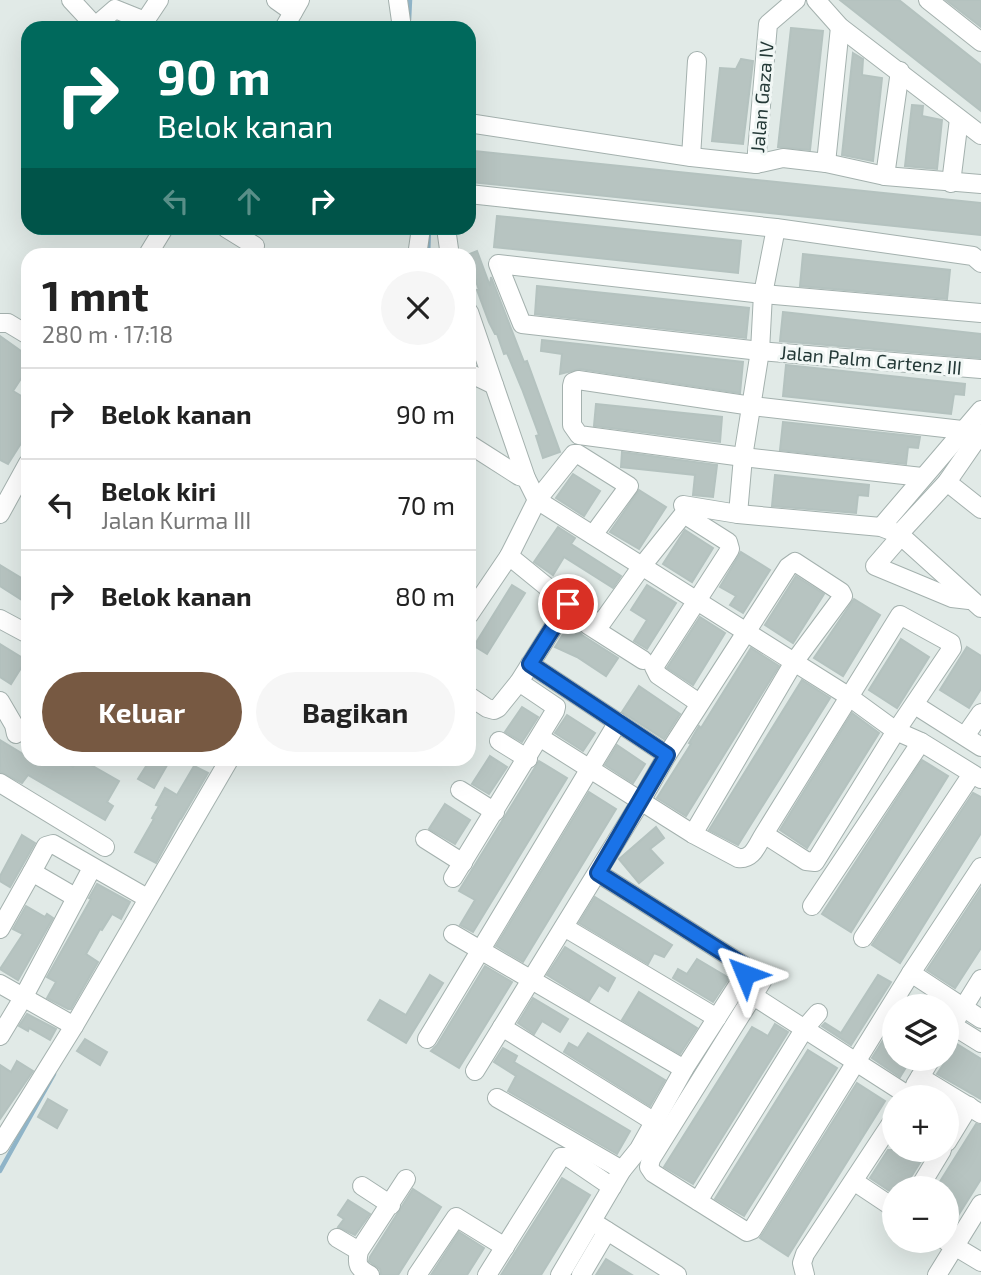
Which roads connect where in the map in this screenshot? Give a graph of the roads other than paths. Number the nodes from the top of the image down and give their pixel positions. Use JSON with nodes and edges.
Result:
{"nodes":[{"id":1,"x":71,"y":0,"type":"edge"},
{"id":2,"x":159,"y":0,"type":"edge"},
{"id":3,"x":276,"y":0,"type":"edge"},
{"id":4,"x":398,"y":0,"type":"edge"},
{"id":5,"x":796,"y":0,"type":"edge"},
{"id":6,"x":816,"y":0,"type":"edge"},
{"id":7,"x":928,"y":0,"type":"edge"},
{"id":8,"x":297,"y":6,"type":"edge"},
{"id":9,"x":90,"y":21,"type":"edge"},
{"id":10,"x":102,"y":21,"type":"edge"},
{"id":11,"x":145,"y":21,"type":"edge"},
{"id":12,"x":145,"y":21,"type":"edge"},
{"id":13,"x":401,"y":21,"type":"edge"},
{"id":14,"x":840,"y":27,"type":"junction"},
{"id":15,"x":981,"y":42,"type":"edge"},
{"id":16,"x":697,"y":61,"type":"dead end"},
{"id":17,"x":900,"y":71,"type":"junction"},
{"id":18,"x":959,"y":118,"type":"junction"},
{"id":19,"x":476,"y":124,"type":"edge"},
{"id":20,"x":981,"y":135,"type":"edge"},
{"id":21,"x":691,"y":157,"type":"junction"},
{"id":22,"x":826,"y":163,"type":"junction"},
{"id":23,"x":756,"y":164,"type":"junction"},
{"id":24,"x":885,"y":176,"type":"junction"},
{"id":25,"x":951,"y":183,"type":"junction"},
{"id":26,"x":981,"y":184,"type":"edge"},
{"id":27,"x":476,"y":195,"type":"edge"},
{"id":28,"x":776,"y":228,"type":"junction"},
{"id":29,"x":237,"y":235,"type":"edge"},
{"id":30,"x":255,"y":246,"type":"dead end"},
{"id":31,"x":981,"y":263,"type":"edge"},
{"id":32,"x":762,"y":295,"type":"junction"},
{"id":33,"x":981,"y":313,"type":"edge"},
{"id":34,"x":0,"y":323,"type":"edge"},
{"id":35,"x":21,"y":331,"type":"edge"},
{"id":36,"x":476,"y":332,"type":"edge"},
{"id":37,"x":760,"y":351,"type":"junction"},
{"id":38,"x":981,"y":369,"type":"edge"},
{"id":39,"x":476,"y":376,"type":"edge"},
{"id":40,"x":495,"y":385,"type":"junction"},
{"id":41,"x":752,"y":406,"type":"junction"},
{"id":42,"x":981,"y":410,"type":"edge"},
{"id":43,"x":976,"y":433,"type":"edge"},
{"id":44,"x":476,"y":448,"type":"edge"},
{"id":45,"x":743,"y":457,"type":"junction"},
{"id":46,"x":21,"y":471,"type":"edge"},
{"id":47,"x":922,"y":477,"type":"junction"},
{"id":48,"x":526,"y":478,"type":"junction"},
{"id":49,"x":947,"y":482,"type":"junction"},
{"id":50,"x":5,"y":490,"type":"edge"},
{"id":51,"x":537,"y":500,"type":"junction"},
{"id":52,"x":683,"y":505,"type":"dead end"},
{"id":53,"x":981,"y":509,"type":"edge"},
{"id":54,"x":0,"y":512,"type":"edge"},
{"id":55,"x":738,"y":514,"type":"junction"},
{"id":56,"x":881,"y":527,"type":"junction"},
{"id":57,"x":593,"y":535,"type":"junction"},
{"id":58,"x":900,"y":535,"type":"junction"},
{"id":59,"x":509,"y":556,"type":"junction"},
{"id":60,"x":642,"y":566,"type":"junction"},
{"id":61,"x":697,"y":602,"type":"junction"},
{"id":62,"x":975,"y":604,"type":"edge"},
{"id":63,"x":476,"y":605,"type":"edge"},
{"id":64,"x":566,"y":607,"type":"junction"},
{"id":65,"x":0,"y":619,"type":"edge"},
{"id":66,"x":21,"y":630,"type":"edge"},
{"id":67,"x":745,"y":631,"type":"junction"},
{"id":68,"x":643,"y":660,"type":"dead end"},
{"id":69,"x":794,"y":662,"type":"junction"},
{"id":70,"x":530,"y":664,"type":"junction"},
{"id":71,"x":519,"y":682,"type":"junction"},
{"id":72,"x":848,"y":696,"type":"junction"},
{"id":73,"x":476,"y":700,"type":"edge"},
{"id":74,"x":0,"y":701,"type":"edge"},
{"id":75,"x":699,"y":703,"type":"junction"},
{"id":76,"x":915,"y":705,"type":"junction"},
{"id":77,"x":981,"y":713,"type":"edge"},
{"id":78,"x":618,"y":722,"type":"junction"},
{"id":79,"x":896,"y":731,"type":"junction"},
{"id":80,"x":16,"y":734,"type":"dead end"},
{"id":81,"x":965,"y":737,"type":"junction"},
{"id":82,"x":541,"y":738,"type":"junction"},
{"id":83,"x":499,"y":741,"type":"dead end"},
{"id":84,"x":921,"y":742,"type":"junction"},
{"id":85,"x":981,"y":747,"type":"edge"},
{"id":86,"x":667,"y":755,"type":"junction"},
{"id":87,"x":528,"y":759,"type":"junction"},
{"id":88,"x":219,"y":766,"type":"edge"},
{"id":89,"x":590,"y":769,"type":"junction"},
{"id":90,"x":977,"y":776,"type":"edge"},
{"id":91,"x":0,"y":783,"type":"edge"},
{"id":92,"x":460,"y":790,"type":"dead end"},
{"id":93,"x":641,"y":801,"type":"junction"},
{"id":94,"x":495,"y":812,"type":"junction"},
{"id":95,"x":692,"y":834,"type":"junction"},
{"id":96,"x":764,"y":834,"type":"junction"},
{"id":97,"x":425,"y":839,"type":"dead end"},
{"id":98,"x":105,"y":847,"type":"dead end"},
{"id":99,"x":463,"y":863,"type":"junction"},
{"id":100,"x":981,"y":867,"type":"edge"},
{"id":101,"x":92,"y":868,"type":"junction"},
{"id":102,"x":32,"y":872,"type":"junction"},
{"id":103,"x":598,"y":873,"type":"junction"},
{"id":104,"x":453,"y":878,"type":"dead end"},
{"id":105,"x":75,"y":897,"type":"junction"},
{"id":106,"x":147,"y":898,"type":"junction"},
{"id":107,"x":813,"y":906,"type":"dead end"},
{"id":108,"x":564,"y":927,"type":"junction"},
{"id":109,"x":0,"y":929,"type":"edge"},
{"id":110,"x":453,"y":934,"type":"dead end"},
{"id":111,"x":863,"y":938,"type":"dead end"},
{"id":112,"x":480,"y":950,"type":"junction"},
{"id":113,"x":911,"y":973,"type":"junction"},
{"id":114,"x":764,"y":978,"type":"dead end"},
{"id":115,"x":981,"y":979,"type":"edge"},
{"id":116,"x":531,"y":980,"type":"junction"},
{"id":117,"x":0,"y":984,"type":"edge"},
{"id":118,"x":746,"y":991,"type":"junction"},
{"id":119,"x":23,"y":998,"type":"junction"},
{"id":120,"x":963,"y":1007,"type":"junction"},
{"id":121,"x":818,"y":1013,"type":"dead end"},
{"id":122,"x":959,"y":1014,"type":"edge"},
{"id":123,"x":716,"y":1018,"type":"junction"},
{"id":124,"x":981,"y":1019,"type":"edge"},
{"id":125,"x":74,"y":1027,"type":"junction"},
{"id":126,"x":502,"y":1027,"type":"junction"},
{"id":127,"x":805,"y":1028,"type":"junction"},
{"id":128,"x":959,"y":1034,"type":"edge"},
{"id":129,"x":0,"y":1036,"type":"edge"},
{"id":130,"x":427,"y":1039,"type":"dead end"},
{"id":131,"x":981,"y":1043,"type":"edge"},
{"id":132,"x":856,"y":1062,"type":"junction"},
{"id":133,"x":684,"y":1069,"type":"junction"},
{"id":134,"x":475,"y":1071,"type":"dead end"},
{"id":135,"x":924,"y":1071,"type":"edge"},
{"id":136,"x":920,"y":1077,"type":"junction"},
{"id":137,"x":891,"y":1085,"type":"edge"},
{"id":138,"x":915,"y":1085,"type":"edge"},
{"id":139,"x":497,"y":1098,"type":"dead end"},
{"id":140,"x":975,"y":1110,"type":"edge"},
{"id":141,"x":653,"y":1121,"type":"junction"},
{"id":142,"x":959,"y":1128,"type":"edge"},
{"id":143,"x":882,"y":1138,"type":"edge"},
{"id":144,"x":1,"y":1142,"type":"edge"},
{"id":145,"x":645,"y":1154,"type":"junction"},
{"id":146,"x":622,"y":1170,"type":"junction"},
{"id":147,"x":406,"y":1179,"type":"dead end"},
{"id":148,"x":855,"y":1182,"type":"junction"},
{"id":149,"x":362,"y":1186,"type":"dead end"},
{"id":150,"x":612,"y":1187,"type":"junction"},
{"id":151,"x":882,"y":1200,"type":"edge"},
{"id":152,"x":698,"y":1201,"type":"junction"},
{"id":153,"x":981,"y":1204,"type":"edge"},
{"id":154,"x":391,"y":1205,"type":"junction"},
{"id":155,"x":600,"y":1226,"type":"junction"},
{"id":156,"x":959,"y":1232,"type":"edge"},
{"id":157,"x":337,"y":1238,"type":"dead end"},
{"id":158,"x":505,"y":1247,"type":"junction"},
{"id":159,"x":959,"y":1249,"type":"edge"},
{"id":160,"x":359,"y":1251,"type":"junction"},
{"id":161,"x":946,"y":1253,"type":"edge"},
{"id":162,"x":981,"y":1262,"type":"edge"},
{"id":163,"x":657,"y":1270,"type":"edge"},
{"id":164,"x":370,"y":1275,"type":"edge"},
{"id":165,"x":417,"y":1275,"type":"edge"},
{"id":166,"x":487,"y":1275,"type":"edge"},
{"id":167,"x":560,"y":1275,"type":"edge"},
{"id":168,"x":580,"y":1275,"type":"edge"},
{"id":169,"x":677,"y":1275,"type":"edge"},
{"id":170,"x":805,"y":1275,"type":"edge"},
{"id":171,"x":937,"y":1275,"type":"edge"}],
"edges":[{"from":1,"to":9,"type":"street"},
{"from":2,"to":11,"type":"street"},
{"from":3,"to":8,"type":"street"},
{"from":4,"to":13,"type":"street"},
{"from":5,"to":23,"type":"street","name":"Jalan Gaza IV"},
{"from":6,"to":14,"type":"street"},
{"from":7,"to":15,"type":"street"},
{"from":10,"to":12,"type":"street"},
{"from":14,"to":17,"type":"street"},
{"from":14,"to":22,"type":"street"},
{"from":16,"to":21,"type":"street"},
{"from":17,"to":18,"type":"street"},
{"from":17,"to":24,"type":"street"},
{"from":18,"to":20,"type":"street"},
{"from":18,"to":25,"type":"street"},
{"from":19,"to":21,"type":"street"},
{"from":21,"to":23,"type":"street"},
{"from":22,"to":23,"type":"street"},
{"from":22,"to":24,"type":"street"},
{"from":24,"to":25,"type":"street"},
{"from":25,"to":26,"type":"street"},
{"from":27,"to":28,"type":"street"},
{"from":28,"to":31,"type":"street"},
{"from":28,"to":32,"type":"street"},
{"from":29,"to":30,"type":"street"},
{"from":32,"to":33,"type":"street"},
{"from":32,"to":37,"type":"street"},
{"from":32,"to":37,"type":"street","name":"Jalan Palm Cartenz III"},
{"from":34,"to":35,"type":"street"},
{"from":36,"to":40,"type":"street"},
{"from":37,"to":38,"type":"street","name":"Jalan Palm Cartenz III"},
{"from":37,"to":41,"type":"street"},
{"from":39,"to":40,"type":"street"},
{"from":40,"to":48,"type":"street"},
{"from":41,"to":43,"type":"street"},
{"from":41,"to":45,"type":"street"},
{"from":41,"to":45,"type":"street"},
{"from":42,"to":43,"type":"street"},
{"from":43,"to":47,"type":"street"},
{"from":43,"to":49,"type":"street"},
{"from":44,"to":48,"type":"street"},
{"from":45,"to":47,"type":"street"},
{"from":45,"to":55,"type":"street"},
{"from":46,"to":50,"type":"street"},
{"from":47,"to":56,"type":"street"},
{"from":48,"to":51,"type":"street"},
{"from":49,"to":53,"type":"street"},
{"from":49,"to":58,"type":"street"},
{"from":50,"to":54,"type":"street"},
{"from":51,"to":57,"type":"street"},
{"from":51,"to":57,"type":"street"},
{"from":51,"to":59,"type":"street"},
{"from":52,"to":55,"type":"street"},
{"from":55,"to":56,"type":"street"},
{"from":56,"to":58,"type":"street"},
{"from":57,"to":60,"type":"street"},
{"from":58,"to":62,"type":"street"},
{"from":58,"to":62,"type":"street"},
{"from":59,"to":63,"type":"street"},
{"from":59,"to":64,"type":"street"},
{"from":60,"to":61,"type":"street"},
{"from":60,"to":61,"type":"street"},
{"from":60,"to":64,"type":"street"},
{"from":61,"to":67,"type":"street"},
{"from":61,"to":75,"type":"street"},
{"from":64,"to":68,"type":"street"},
{"from":64,"to":70,"type":"street"},
{"from":65,"to":66,"type":"street"},
{"from":67,"to":69,"type":"street"},
{"from":67,"to":69,"type":"street"},
{"from":67,"to":75,"type":"street"},
{"from":69,"to":72,"type":"street"},
{"from":69,"to":95,"type":"street"},
{"from":70,"to":71,"type":"street"},
{"from":70,"to":78,"type":"street"},
{"from":71,"to":73,"type":"street"},
{"from":71,"to":82,"type":"street"},
{"from":72,"to":76,"type":"street"},
{"from":72,"to":79,"type":"street"},
{"from":72,"to":96,"type":"street"},
{"from":74,"to":80,"type":"street"},
{"from":75,"to":86,"type":"street"},
{"from":76,"to":79,"type":"street"},
{"from":76,"to":81,"type":"street"},
{"from":77,"to":81,"type":"street"},
{"from":78,"to":86,"type":"street"},
{"from":78,"to":89,"type":"street"},
{"from":79,"to":84,"type":"street"},
{"from":79,"to":96,"type":"street"},
{"from":81,"to":85,"type":"street"},
{"from":82,"to":87,"type":"street"},
{"from":82,"to":89,"type":"street"},
{"from":83,"to":87,"type":"street"},
{"from":84,"to":90,"type":"street"},
{"from":84,"to":107,"type":"street"},
{"from":86,"to":93,"type":"street"},
{"from":87,"to":94,"type":"street"},
{"from":88,"to":106,"type":"street"},
{"from":89,"to":93,"type":"street"},
{"from":89,"to":112,"type":"street"},
{"from":90,"to":111,"type":"street"},
{"from":91,"to":98,"type":"street"},
{"from":92,"to":94,"type":"street"},
{"from":93,"to":95,"type":"street"},
{"from":93,"to":103,"type":"street"},
{"from":94,"to":99,"type":"street"},
{"from":95,"to":96,"type":"street"},
{"from":97,"to":99,"type":"street"},
{"from":99,"to":104,"type":"street"},
{"from":100,"to":113,"type":"street"},
{"from":101,"to":102,"type":"street"},
{"from":101,"to":105,"type":"street"},
{"from":101,"to":106,"type":"street"},
{"from":102,"to":105,"type":"street"},
{"from":102,"to":109,"type":"street"},
{"from":103,"to":108,"type":"street"},
{"from":103,"to":118,"type":"street"},
{"from":105,"to":119,"type":"street"},
{"from":106,"to":125,"type":"street"},
{"from":108,"to":116,"type":"street"},
{"from":108,"to":123,"type":"street"},
{"from":110,"to":112,"type":"street"},
{"from":112,"to":116,"type":"street"},
{"from":112,"to":130,"type":"street"},
{"from":113,"to":120,"type":"street"},
{"from":113,"to":132,"type":"street"},
{"from":114,"to":118,"type":"street"},
{"from":115,"to":120,"type":"street"},
{"from":116,"to":126,"type":"street"},
{"from":116,"to":133,"type":"street"},
{"from":117,"to":119,"type":"street"},
{"from":118,"to":123,"type":"street"},
{"from":118,"to":127,"type":"street"},
{"from":118,"to":145,"type":"street"},
{"from":119,"to":125,"type":"street"},
{"from":119,"to":129,"type":"street"},
{"from":120,"to":122,"type":"street"},
{"from":120,"to":124,"type":"street"},
{"from":121,"to":127,"type":"street"},
{"from":123,"to":133,"type":"street"},
{"from":125,"to":144,"type":"street"},
{"from":126,"to":134,"type":"street"},
{"from":126,"to":141,"type":"street"},
{"from":127,"to":132,"type":"street"},
{"from":127,"to":152,"type":"street"},
{"from":128,"to":131,"type":"street"},
{"from":132,"to":137,"type":"street"},
{"from":132,"to":152,"type":"street"},
{"from":133,"to":141,"type":"street"},
{"from":135,"to":136,"type":"street"},
{"from":136,"to":138,"type":"street"},
{"from":136,"to":140,"type":"street"},
{"from":139,"to":146,"type":"street"},
{"from":140,"to":142,"type":"street"},
{"from":141,"to":145,"type":"street"},
{"from":143,"to":148,"type":"street"},
{"from":145,"to":146,"type":"street"},
{"from":145,"to":152,"type":"street"},
{"from":146,"to":150,"type":"street"},
{"from":147,"to":154,"type":"street"},
{"from":148,"to":151,"type":"street"},
{"from":148,"to":170,"type":"street"},
{"from":149,"to":154,"type":"street"},
{"from":150,"to":155,"type":"street"},
{"from":150,"to":158,"type":"street"},
{"from":153,"to":156,"type":"street"},
{"from":154,"to":160,"type":"street"},
{"from":155,"to":163,"type":"street"},
{"from":155,"to":167,"type":"street"},
{"from":155,"to":168,"type":"street"},
{"from":157,"to":160,"type":"street"},
{"from":158,"to":165,"type":"street"},
{"from":158,"to":166,"type":"street"},
{"from":159,"to":162,"type":"street"},
{"from":160,"to":164,"type":"street"},
{"from":161,"to":171,"type":"street"},
{"from":163,"to":169,"type":"street"}]}
